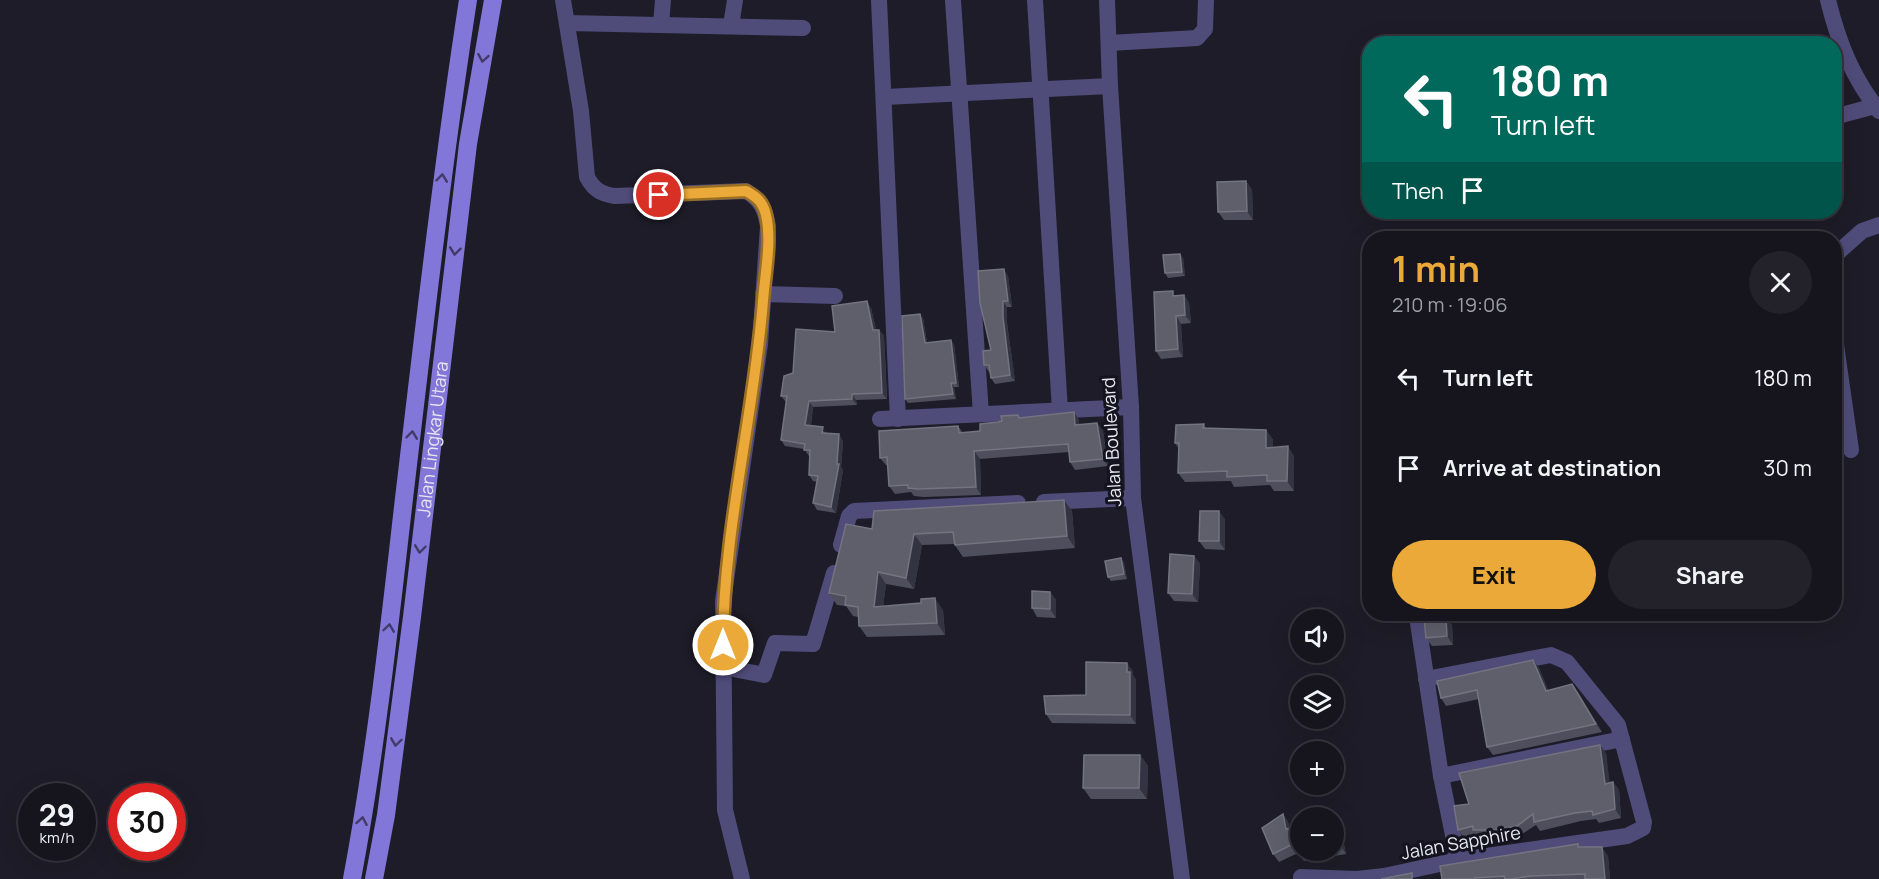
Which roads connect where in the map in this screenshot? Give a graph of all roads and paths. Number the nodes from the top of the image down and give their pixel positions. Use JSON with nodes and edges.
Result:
{"nodes":[{"id":1,"x":468,"y":0,"type":"edge"},
{"id":2,"x":493,"y":0,"type":"edge"},
{"id":3,"x":563,"y":0,"type":"edge"},
{"id":4,"x":663,"y":0,"type":"edge"},
{"id":5,"x":735,"y":0,"type":"edge"},
{"id":6,"x":879,"y":0,"type":"edge"},
{"id":7,"x":953,"y":0,"type":"edge"},
{"id":8,"x":1035,"y":0,"type":"edge"},
{"id":9,"x":1107,"y":0,"type":"edge"},
{"id":10,"x":1206,"y":0,"type":"edge"},
{"id":11,"x":1827,"y":0,"type":"edge"},
{"id":12,"x":567,"y":23,"type":"junction"},
{"id":13,"x":661,"y":25,"type":"junction"},
{"id":14,"x":731,"y":26,"type":"junction"},
{"id":15,"x":803,"y":28,"type":"dead end"},
{"id":16,"x":1836,"y":36,"type":"edge"},
{"id":17,"x":1109,"y":43,"type":"junction"},
{"id":18,"x":1842,"y":48,"type":"edge"},
{"id":19,"x":1110,"y":86,"type":"junction"},
{"id":20,"x":1040,"y":90,"type":"junction"},
{"id":21,"x":958,"y":94,"type":"junction"},
{"id":22,"x":885,"y":97,"type":"junction"},
{"id":23,"x":1877,"y":109,"type":"edge"},
{"id":24,"x":1842,"y":116,"type":"edge"},
{"id":25,"x":1879,"y":225,"type":"edge"},
{"id":26,"x":1842,"y":249,"type":"edge"},
{"id":27,"x":763,"y":294,"type":"junction"},
{"id":28,"x":835,"y":297,"type":"dead end"},
{"id":29,"x":1842,"y":387,"type":"edge"},
{"id":30,"x":1131,"y":407,"type":"junction"},
{"id":31,"x":1060,"y":411,"type":"junction"},
{"id":32,"x":981,"y":414,"type":"junction"},
{"id":33,"x":880,"y":419,"type":"dead end"},
{"id":34,"x":898,"y":419,"type":"junction"},
{"id":35,"x":1851,"y":450,"type":"dead end"},
{"id":36,"x":1133,"y":498,"type":"junction"},
{"id":37,"x":1418,"y":624,"type":"dead end"},
{"id":38,"x":723,"y":667,"type":"junction"},
{"id":39,"x":1426,"y":679,"type":"junction"},
{"id":40,"x":1622,"y":739,"type":"junction"},
{"id":41,"x":1442,"y":776,"type":"junction"},
{"id":42,"x":1458,"y":860,"type":"junction"},
{"id":43,"x":1440,"y":872,"type":"edge"},
{"id":44,"x":1301,"y":877,"type":"dead end"},
{"id":45,"x":352,"y":879,"type":"edge"},
{"id":46,"x":374,"y":879,"type":"edge"},
{"id":47,"x":742,"y":879,"type":"edge"},
{"id":48,"x":1182,"y":879,"type":"edge"}],
"edges":[{"from":45,"to":1,"type":"main road","name":"Jalan Lingkar Utara","one_way":true},
{"from":2,"to":46,"type":"main road","name":"Jalan Lingkar Utara","one_way":true},
{"from":3,"to":12,"type":"street"},
{"from":4,"to":13,"type":"street"},
{"from":5,"to":14,"type":"street"},
{"from":6,"to":22,"type":"street"},
{"from":7,"to":21,"type":"street"},
{"from":8,"to":20,"type":"street"},
{"from":9,"to":17,"type":"street","name":"Jalan Boulevard"},
{"from":10,"to":17,"type":"street"},
{"from":11,"to":16,"type":"street"},
{"from":12,"to":13,"type":"street"},
{"from":12,"to":27,"type":"street"},
{"from":13,"to":14,"type":"street"},
{"from":14,"to":15,"type":"street"},
{"from":17,"to":19,"type":"street","name":"Jalan Boulevard"},
{"from":18,"to":23,"type":"street"},
{"from":19,"to":20,"type":"street"},
{"from":19,"to":30,"type":"street","name":"Jalan Boulevard"},
{"from":20,"to":21,"type":"street"},
{"from":20,"to":31,"type":"street"},
{"from":21,"to":22,"type":"street"},
{"from":21,"to":32,"type":"street"},
{"from":22,"to":34,"type":"street"},
{"from":23,"to":24,"type":"street"},
{"from":25,"to":26,"type":"street"},
{"from":27,"to":28,"type":"street"},
{"from":27,"to":38,"type":"street"},
{"from":29,"to":35,"type":"street"},
{"from":30,"to":31,"type":"street"},
{"from":30,"to":36,"type":"street","name":"Jalan Boulevard"},
{"from":31,"to":32,"type":"street"},
{"from":32,"to":34,"type":"street"},
{"from":33,"to":34,"type":"street"},
{"from":36,"to":38,"type":"street"},
{"from":36,"to":48,"type":"street","name":"Jalan Boulevard"},
{"from":37,"to":39,"type":"street"},
{"from":38,"to":47,"type":"street"},
{"from":39,"to":40,"type":"street"},
{"from":39,"to":41,"type":"street"},
{"from":40,"to":41,"type":"street"},
{"from":40,"to":42,"type":"street","name":"Jalan Sapphire"},
{"from":41,"to":42,"type":"street"},
{"from":42,"to":43,"type":"street","name":"Jalan Sapphire"},
{"from":43,"to":44,"type":"street","name":"Jalan Sapphire"}]}
